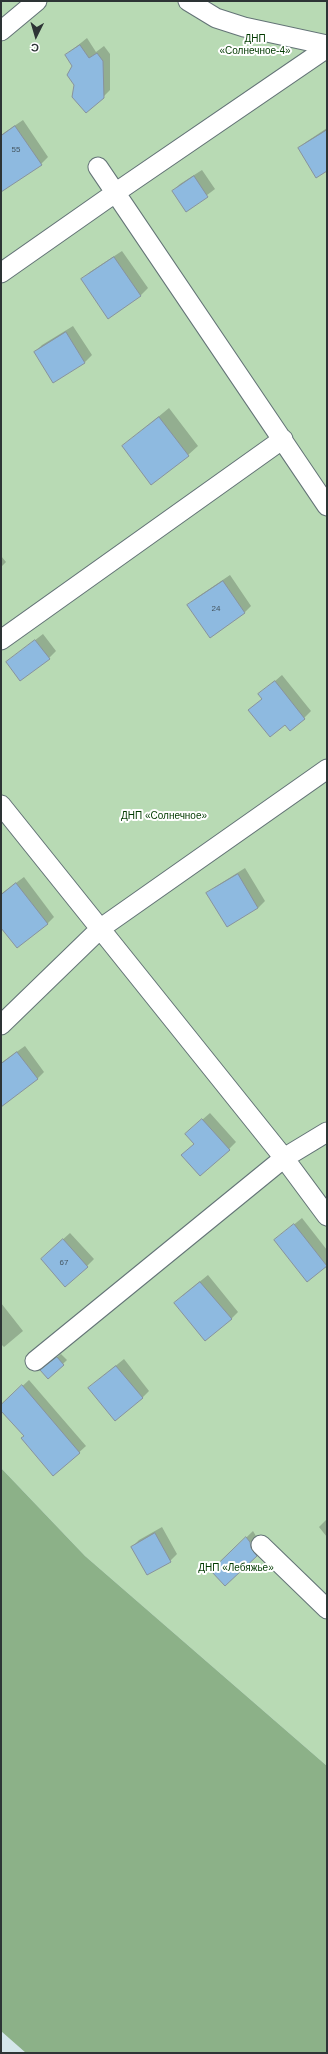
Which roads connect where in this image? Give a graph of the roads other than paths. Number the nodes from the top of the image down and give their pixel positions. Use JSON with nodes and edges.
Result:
{"nodes":[{"id":1,"x":37,"y":1,"type":"edge"},
{"id":2,"x":188,"y":1,"type":"edge"},
{"id":3,"x":1,"y":30,"type":"edge"},
{"id":4,"x":327,"y":45,"type":"edge"},
{"id":5,"x":327,"y":48,"type":"edge"},
{"id":6,"x":98,"y":167,"type":"dead end"},
{"id":7,"x":115,"y":193,"type":"junction"},
{"id":8,"x":1,"y":273,"type":"edge"},
{"id":9,"x":283,"y":439,"type":"junction"},
{"id":10,"x":327,"y":506,"type":"edge"},
{"id":11,"x":1,"y":640,"type":"edge"},
{"id":12,"x":327,"y":769,"type":"edge"},
{"id":13,"x":1,"y":805,"type":"edge"},
{"id":14,"x":101,"y":928,"type":"junction"},
{"id":15,"x":1,"y":1025,"type":"edge"},
{"id":16,"x":327,"y":1132,"type":"edge"},
{"id":17,"x":284,"y":1158,"type":"junction"},
{"id":18,"x":327,"y":1216,"type":"edge"},
{"id":19,"x":35,"y":1362,"type":"dead end"},
{"id":20,"x":261,"y":1545,"type":"dead end"},
{"id":21,"x":327,"y":1610,"type":"edge"}],
"edges":[{"from":1,"to":3,"type":"street"},
{"from":2,"to":4,"type":"street"},
{"from":5,"to":7,"type":"street"},
{"from":6,"to":7,"type":"street"},
{"from":7,"to":8,"type":"street"},
{"from":7,"to":9,"type":"street"},
{"from":9,"to":10,"type":"street"},
{"from":9,"to":11,"type":"street"},
{"from":12,"to":14,"type":"street"},
{"from":13,"to":14,"type":"street"},
{"from":14,"to":15,"type":"street"},
{"from":14,"to":17,"type":"street"},
{"from":16,"to":17,"type":"street"},
{"from":17,"to":18,"type":"street"},
{"from":17,"to":19,"type":"street"},
{"from":20,"to":21,"type":"street"}]}
